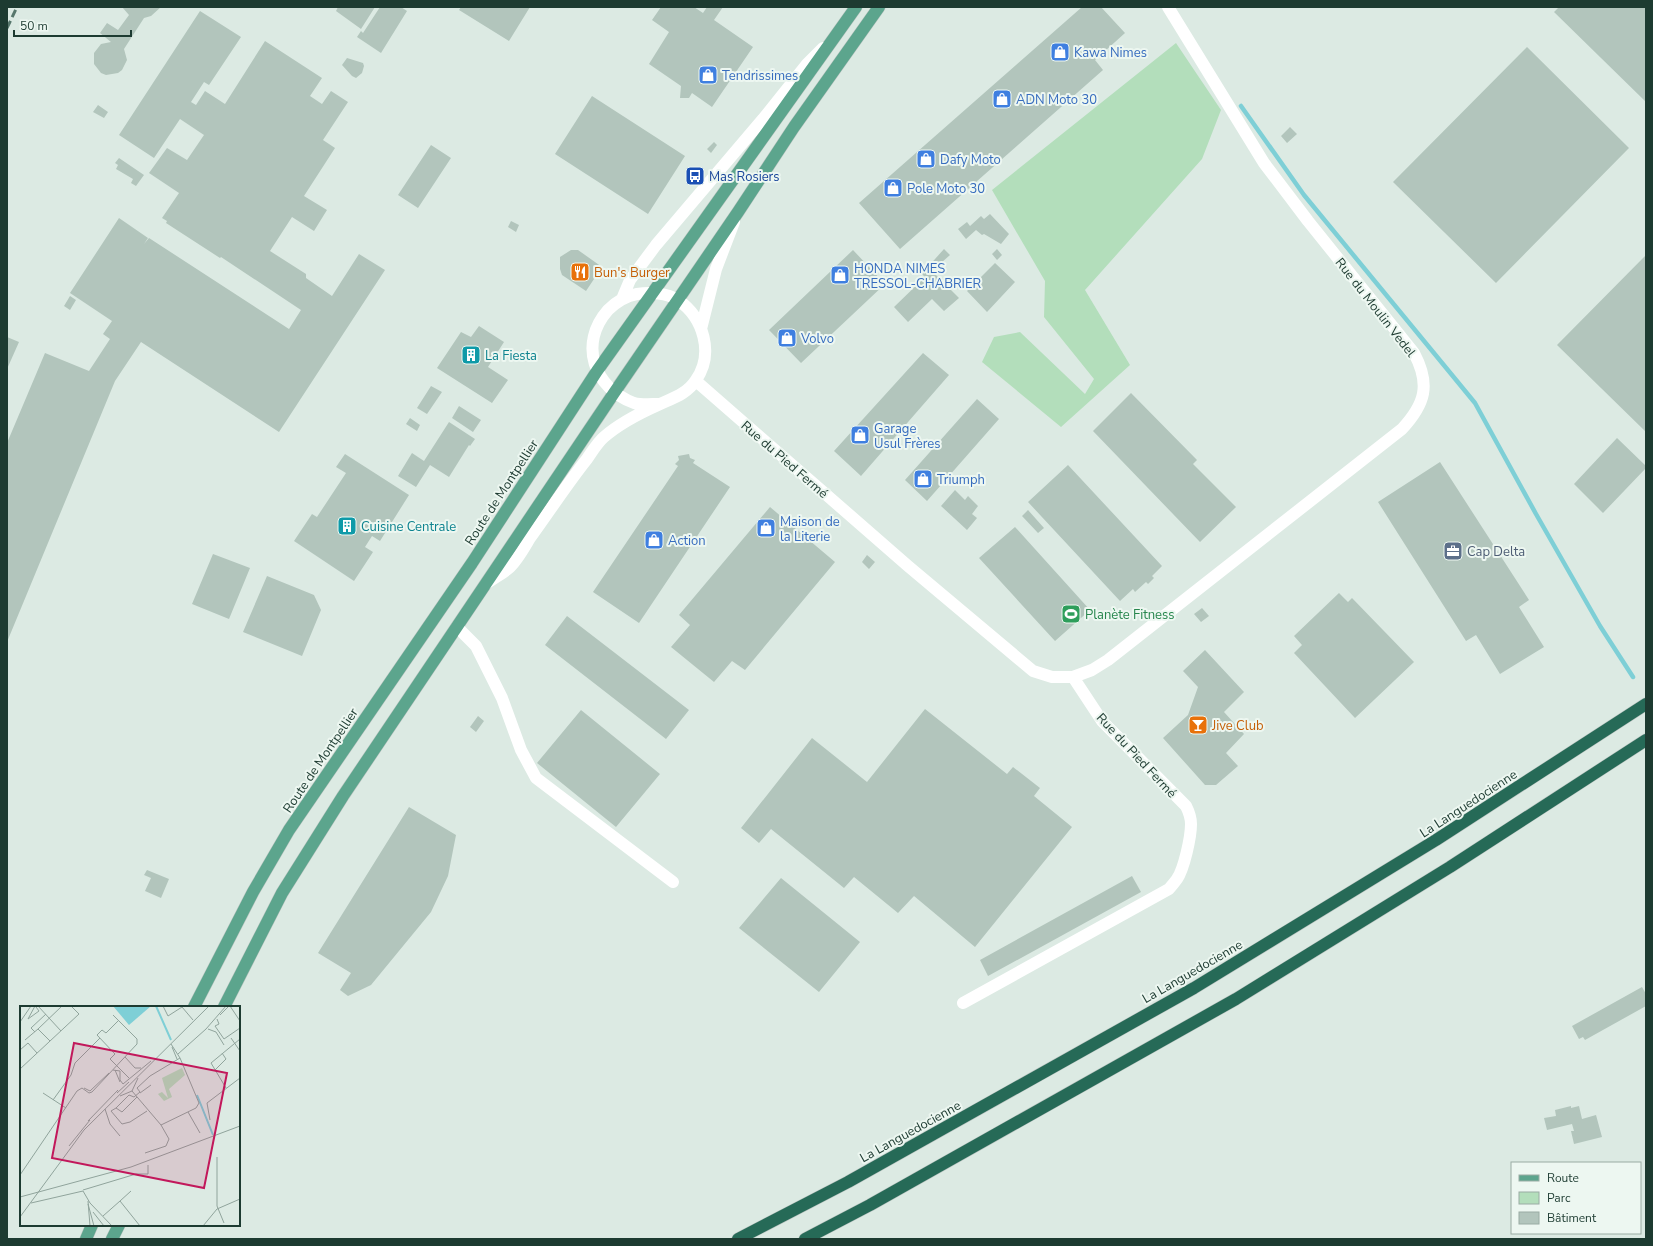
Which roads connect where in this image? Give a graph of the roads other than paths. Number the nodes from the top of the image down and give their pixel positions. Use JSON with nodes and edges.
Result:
{"nodes":[{"id":1,"x":856,"y":7,"type":"edge"},
{"id":2,"x":879,"y":7,"type":"edge"},
{"id":3,"x":1168,"y":7,"type":"edge"},
{"id":4,"x":834,"y":37,"type":"junction"},
{"id":5,"x":738,"y":212,"type":"junction"},
{"id":6,"x":652,"y":293,"type":"junction"},
{"id":7,"x":622,"y":299,"type":"junction"},
{"id":8,"x":678,"y":300,"type":"junction"},
{"id":9,"x":701,"y":329,"type":"junction"},
{"id":10,"x":597,"y":371,"type":"junction"},
{"id":11,"x":696,"y":380,"type":"junction"},
{"id":12,"x":614,"y":393,"type":"junction"},
{"id":13,"x":659,"y":404,"type":"junction"},
{"id":14,"x":486,"y":584,"type":"junction"},
{"id":15,"x":457,"y":626,"type":"junction"},
{"id":16,"x":1073,"y":677,"type":"junction"},
{"id":17,"x":1646,"y":704,"type":"edge"},
{"id":18,"x":1646,"y":740,"type":"edge"},
{"id":19,"x":673,"y":882,"type":"dead end"},
{"id":20,"x":963,"y":1003,"type":"dead end"},
{"id":21,"x":195,"y":1006,"type":"edge"},
{"id":22,"x":225,"y":1006,"type":"edge"},
{"id":23,"x":92,"y":1226,"type":"edge"},
{"id":24,"x":118,"y":1226,"type":"edge"},
{"id":25,"x":86,"y":1239,"type":"edge"},
{"id":26,"x":112,"y":1239,"type":"edge"},
{"id":27,"x":738,"y":1239,"type":"edge"},
{"id":28,"x":805,"y":1239,"type":"edge"}],
"edges":[{"from":1,"to":4,"type":"main road","name":"Route de Montpellier"},
{"from":2,"to":5,"type":"main road"},
{"from":3,"to":16,"type":"street","name":"Rue du Moulin Vedel"},
{"from":4,"to":6,"type":"main road","name":"Route de Montpellier"},
{"from":4,"to":7,"type":"street"},
{"from":5,"to":8,"type":"main road"},
{"from":5,"to":9,"type":"street"},
{"from":6,"to":7,"type":"street"},
{"from":6,"to":8,"type":"street"},
{"from":6,"to":10,"type":"main road","name":"Route de Montpellier"},
{"from":7,"to":10,"type":"street"},
{"from":8,"to":9,"type":"street"},
{"from":8,"to":12,"type":"main road"},
{"from":9,"to":11,"type":"street"},
{"from":10,"to":12,"type":"street"},
{"from":10,"to":21,"type":"main road","name":"Route de Montpellier"},
{"from":11,"to":13,"type":"street"},
{"from":11,"to":16,"type":"street","name":"Rue du Pied Fermé"},
{"from":12,"to":13,"type":"street"},
{"from":12,"to":14,"type":"main road"},
{"from":13,"to":14,"type":"street"},
{"from":14,"to":15,"type":"main road"},
{"from":15,"to":19,"type":"street"},
{"from":15,"to":22,"type":"main road"},
{"from":16,"to":20,"type":"street","name":"Rue du Pied Fermé"},
{"from":17,"to":27,"type":"highway","name":"La Languedocienne"},
{"from":18,"to":28,"type":"highway"},
{"from":23,"to":25,"type":"main road"},
{"from":24,"to":26,"type":"main road"}]}
